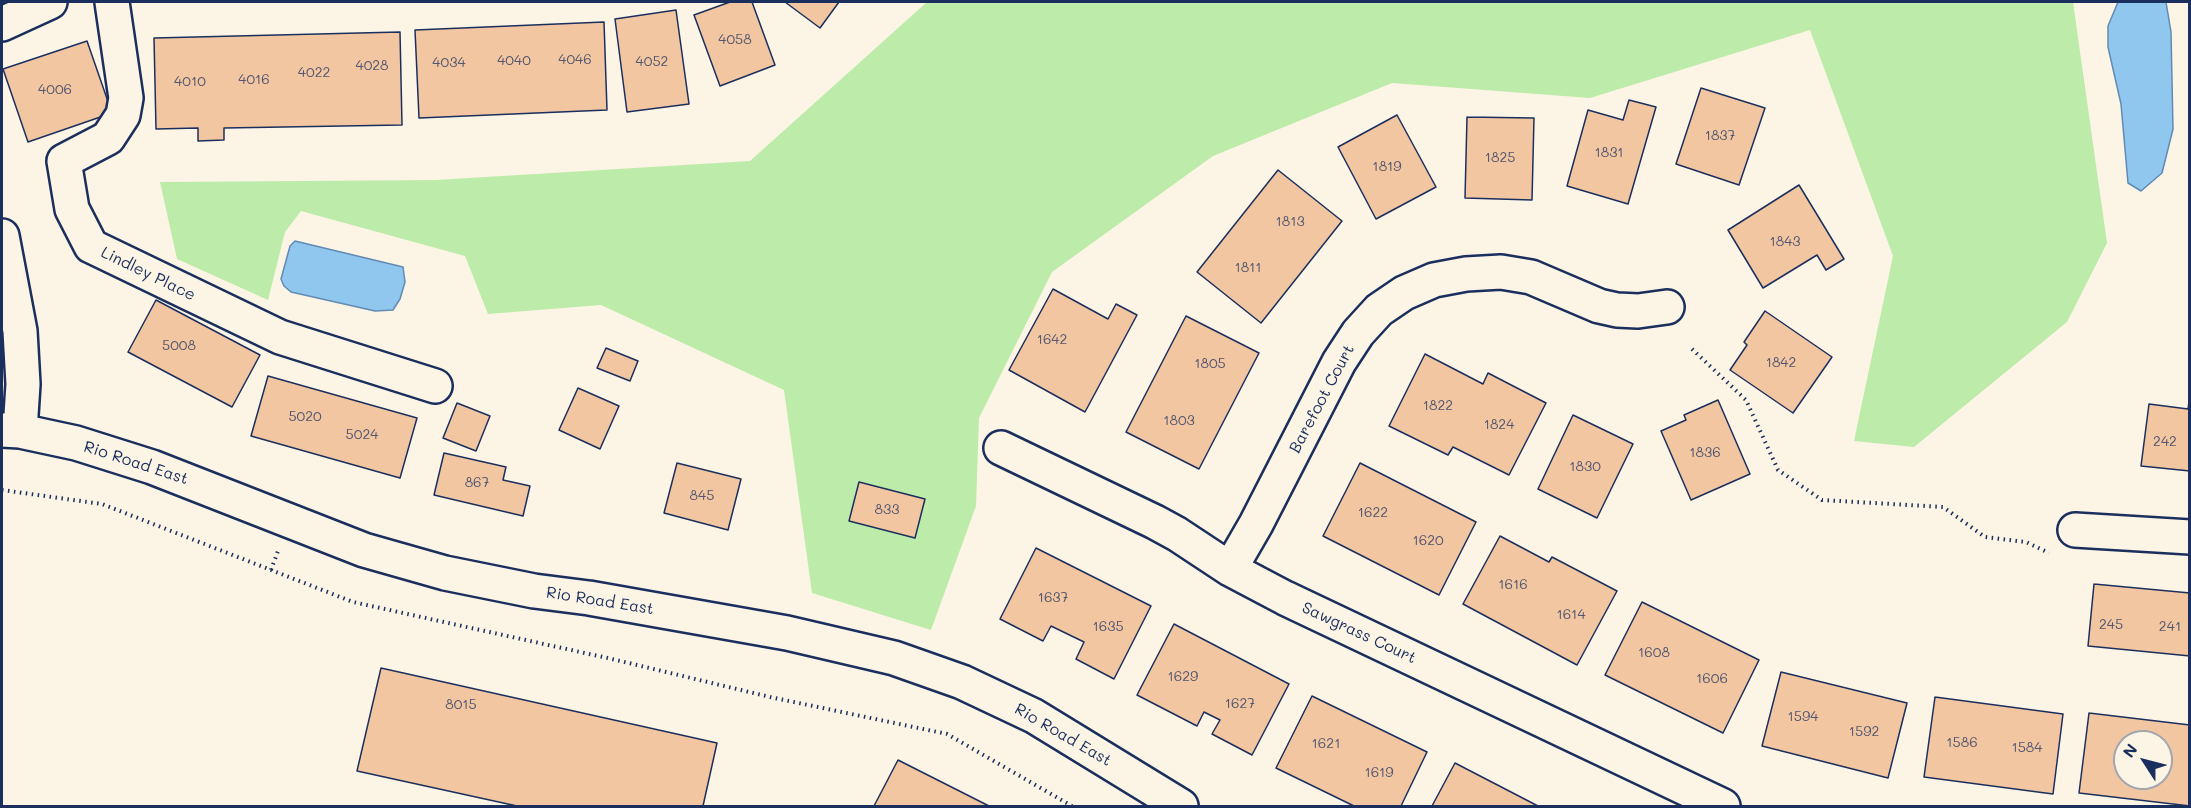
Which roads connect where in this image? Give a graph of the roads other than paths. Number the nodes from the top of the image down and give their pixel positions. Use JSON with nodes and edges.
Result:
{"nodes":[{"id":1,"x":50,"y":2,"type":"edge"},
{"id":2,"x":112,"y":2,"type":"edge"},
{"id":3,"x":2,"y":24,"type":"edge"},
{"id":4,"x":2,"y":236,"type":"edge"},
{"id":5,"x":1667,"y":307,"type":"dead end"},
{"id":6,"x":435,"y":386,"type":"dead end"},
{"id":7,"x":11,"y":431,"type":"edge"},
{"id":8,"x":1002,"y":448,"type":"dead end"},
{"id":9,"x":2190,"y":537,"type":"edge"},
{"id":10,"x":2066,"y":543,"type":"road end"},
{"id":11,"x":1230,"y":569,"type":"junction"},
{"id":12,"x":1181,"y":807,"type":"edge"},
{"id":13,"x":1723,"y":807,"type":"edge"}],
"edges":[{"from":1,"to":3,"type":"street"},
{"from":2,"to":6,"type":"street","name":"Lindley Place"},
{"from":4,"to":7,"type":"street"},
{"from":5,"to":11,"type":"street","name":"Barefoot Court"},
{"from":7,"to":12,"type":"street","name":"Rio Road East"},
{"from":8,"to":11,"type":"street","name":"Sawgrass Court"},
{"from":9,"to":10,"type":"street"},
{"from":11,"to":13,"type":"street","name":"Sawgrass Court"}]}
